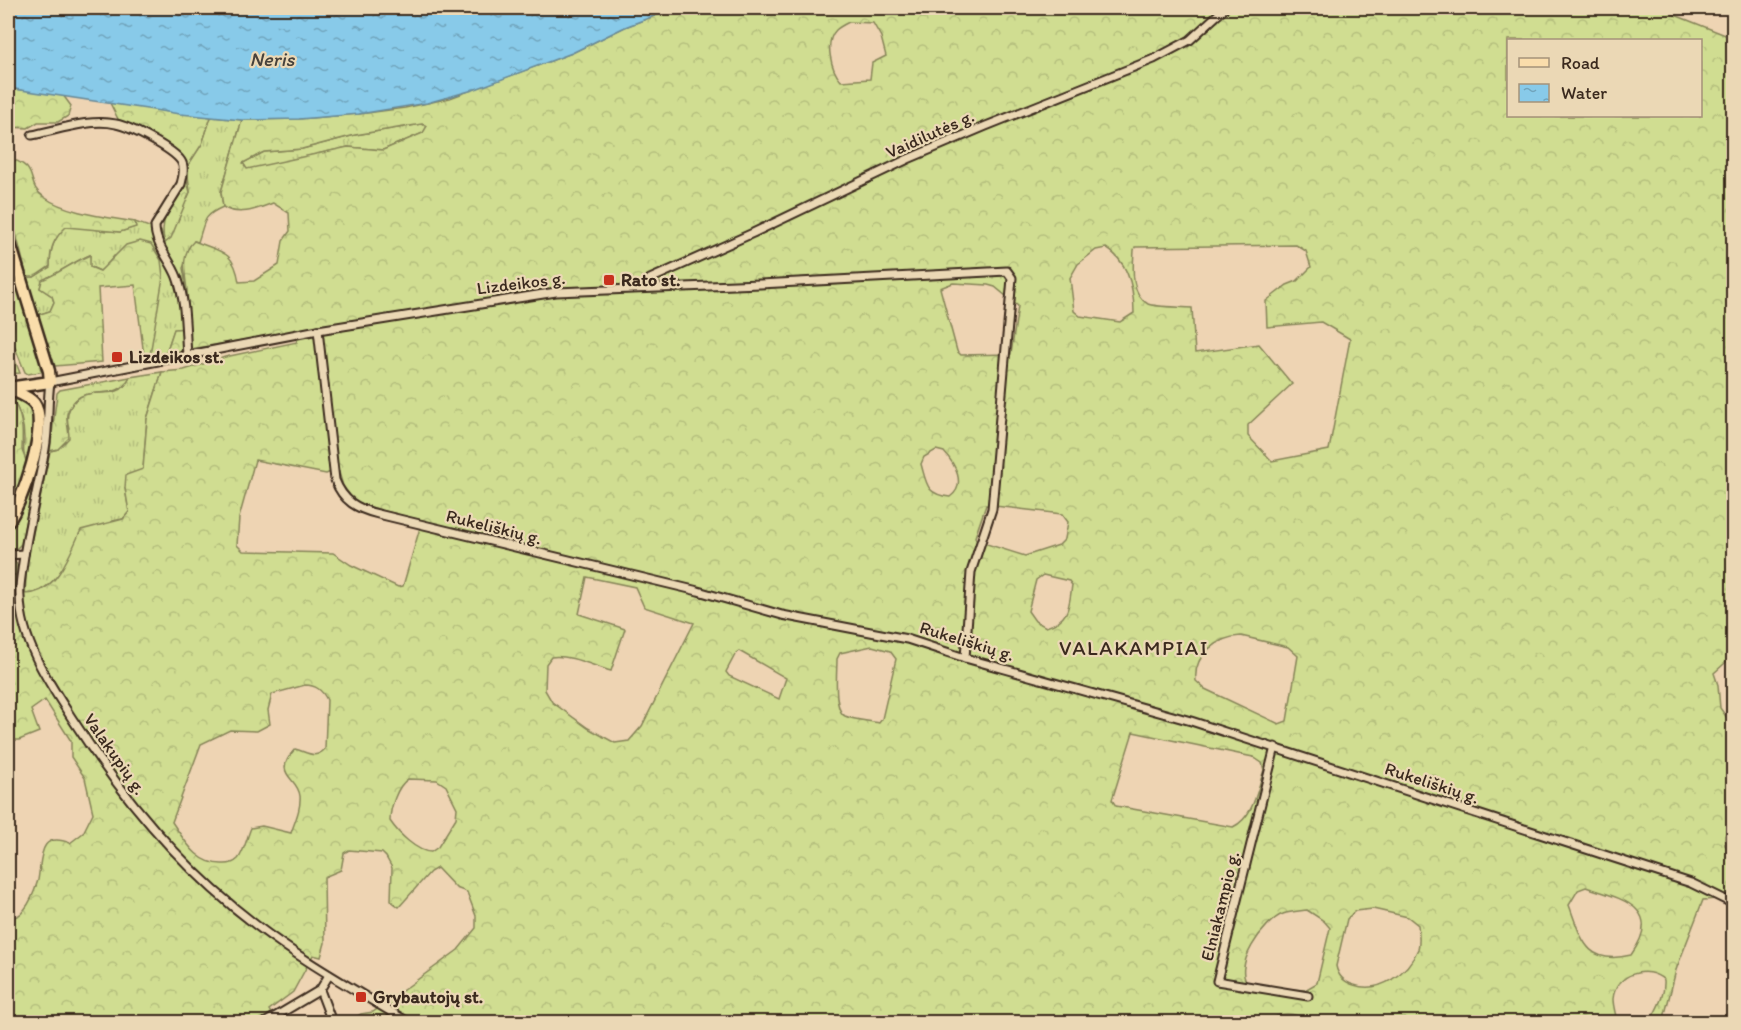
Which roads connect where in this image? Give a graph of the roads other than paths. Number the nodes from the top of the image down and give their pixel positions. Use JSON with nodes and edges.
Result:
{"nodes":[{"id":1,"x":1225,"y":8,"type":"edge"},
{"id":2,"x":32,"y":135,"type":"dead end"},
{"id":3,"x":8,"y":237,"type":"edge"},
{"id":4,"x":645,"y":287,"type":"junction"},
{"id":5,"x":318,"y":330,"type":"junction"},
{"id":6,"x":187,"y":355,"type":"junction"},
{"id":7,"x":50,"y":382,"type":"junction"},
{"id":8,"x":8,"y":388,"type":"edge"},
{"id":9,"x":38,"y":437,"type":"junction"},
{"id":10,"x":41,"y":470,"type":"junction"},
{"id":11,"x":8,"y":522,"type":"edge"},
{"id":12,"x":24,"y":554,"type":"junction"},
{"id":13,"x":8,"y":555,"type":"edge"},
{"id":14,"x":965,"y":658,"type":"junction"},
{"id":15,"x":1275,"y":747,"type":"junction"},
{"id":16,"x":1734,"y":904,"type":"edge"},
{"id":17,"x":329,"y":975,"type":"junction"},
{"id":18,"x":320,"y":990,"type":"junction"},
{"id":19,"x":1308,"y":996,"type":"dead end"},
{"id":20,"x":266,"y":1023,"type":"edge"},
{"id":21,"x":332,"y":1023,"type":"edge"},
{"id":22,"x":408,"y":1023,"type":"edge"}],
"edges":[{"from":1,"to":4,"type":"street","name":"Vaidilutės g."},
{"from":2,"to":6,"type":"street"},
{"from":3,"to":7,"type":"main road"},
{"from":4,"to":5,"type":"street","name":"Lizdeikos g."},
{"from":4,"to":14,"type":"street","name":"Lizdeikos g."},
{"from":5,"to":6,"type":"street","name":"Lizdeikos g."},
{"from":5,"to":14,"type":"street","name":"Rukeliškių g."},
{"from":6,"to":7,"type":"street","name":"Lizdeikos g."},
{"from":7,"to":8,"type":"main road"},
{"from":7,"to":10,"type":"street","name":"Valakupių g."},
{"from":8,"to":9,"type":"main road"},
{"from":9,"to":10,"type":"street"},
{"from":9,"to":11,"type":"main road"},
{"from":10,"to":12,"type":"street","name":"Valakupių g."},
{"from":12,"to":13,"type":"street"},
{"from":12,"to":17,"type":"street","name":"Valakupių g."},
{"from":14,"to":15,"type":"street","name":"Rukeliškių g."},
{"from":15,"to":16,"type":"street","name":"Rukeliškių g."},
{"from":15,"to":19,"type":"street","name":"Elniakampio g."},
{"from":17,"to":18,"type":"street"},
{"from":17,"to":22,"type":"street","name":"Valakupių g."},
{"from":18,"to":20,"type":"street"},
{"from":18,"to":21,"type":"street"}]}
